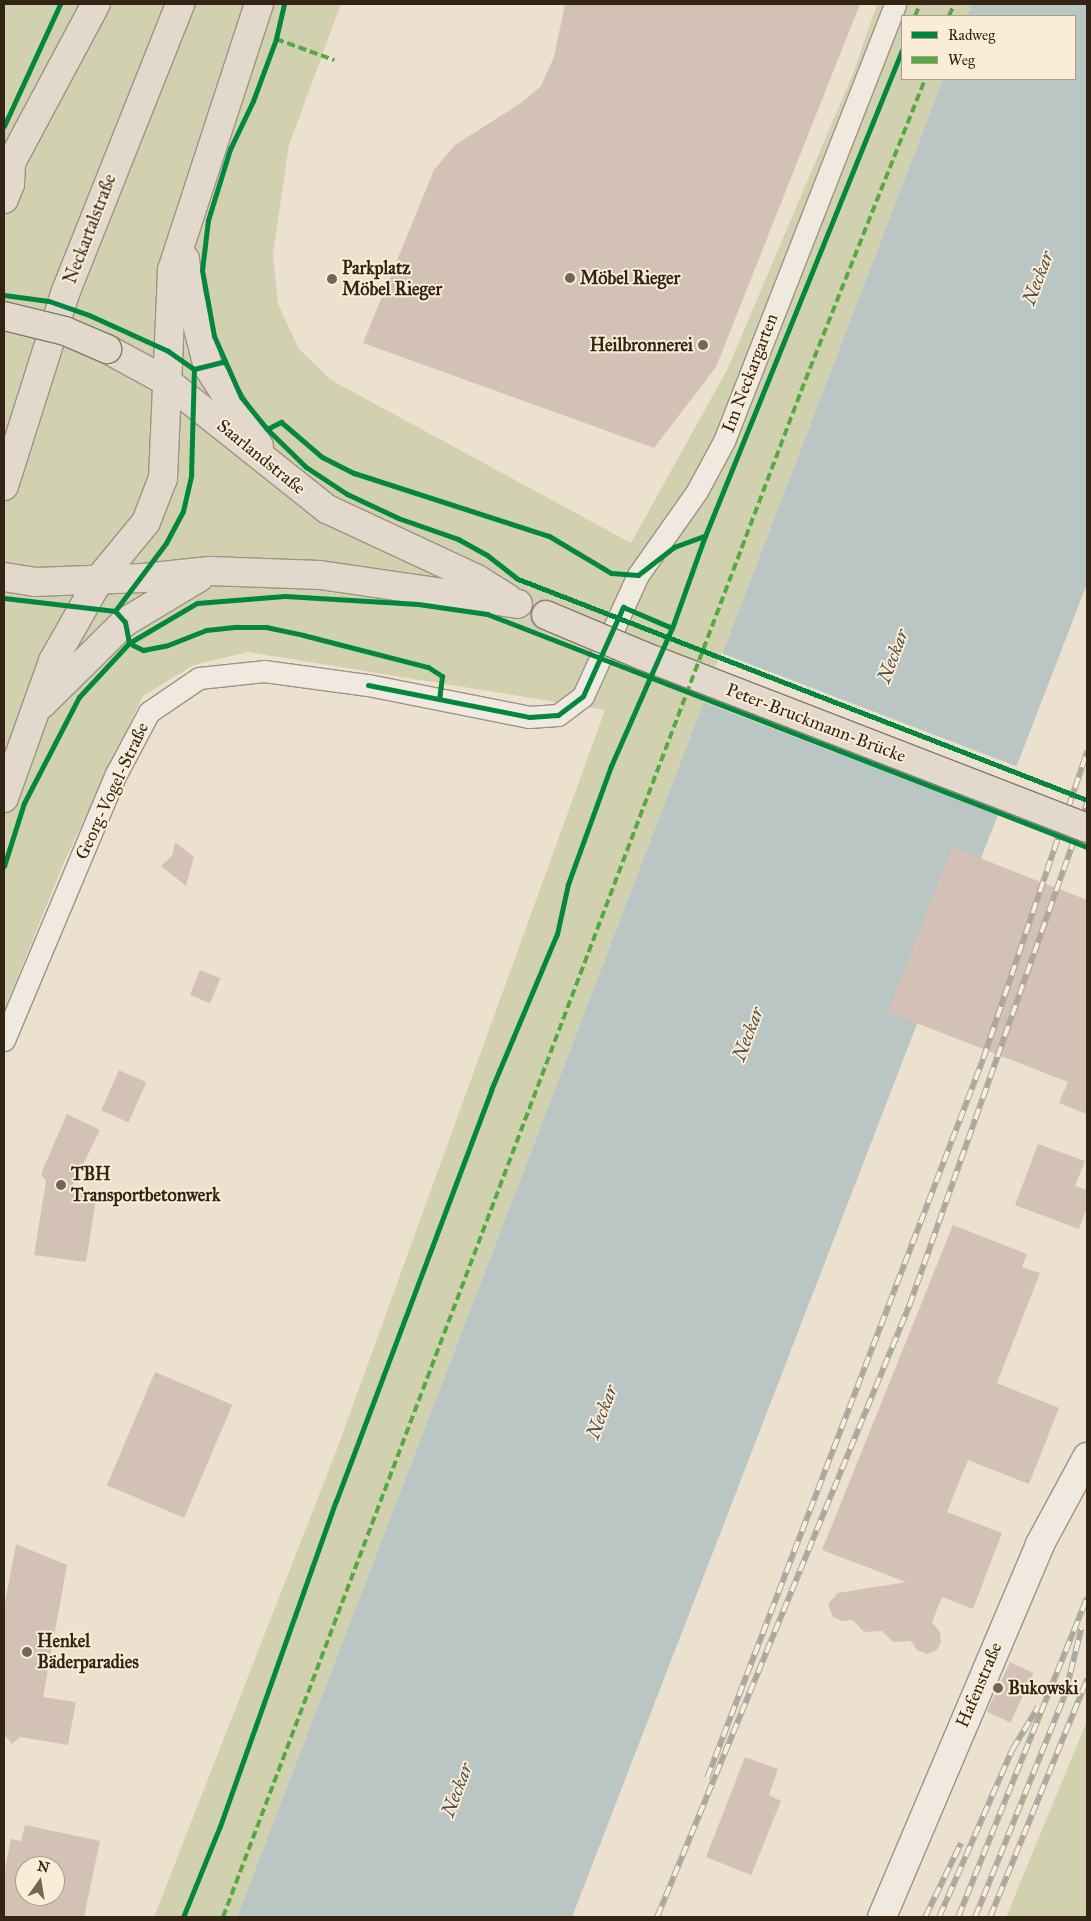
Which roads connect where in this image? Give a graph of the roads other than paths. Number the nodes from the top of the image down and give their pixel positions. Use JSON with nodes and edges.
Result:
{"nodes":[{"id":1,"x":96,"y":4,"type":"edge"},
{"id":2,"x":180,"y":4,"type":"edge"},
{"id":3,"x":259,"y":4,"type":"edge"},
{"id":4,"x":895,"y":4,"type":"edge"},
{"id":5,"x":7,"y":171,"type":"edge"},
{"id":6,"x":4,"y":198,"type":"edge"},
{"id":7,"x":182,"y":243,"type":"junction"},
{"id":8,"x":4,"y":316,"type":"edge"},
{"id":9,"x":166,"y":380,"type":"junction"},
{"id":10,"x":277,"y":472,"type":"junction"},
{"id":11,"x":4,"y":486,"type":"edge"},
{"id":12,"x":210,"y":571,"type":"junction"},
{"id":13,"x":4,"y":577,"type":"edge"},
{"id":14,"x":100,"y":578,"type":"junction"},
{"id":15,"x":518,"y":604,"type":"junction"},
{"id":16,"x":546,"y":615,"type":"joint"},
{"id":17,"x":39,"y":707,"type":"junction"},
{"id":18,"x":558,"y":715,"type":"joint"},
{"id":19,"x":4,"y":798,"type":"edge"},
{"id":20,"x":1087,"y":828,"type":"edge"},
{"id":21,"x":4,"y":1040,"type":"edge"},
{"id":22,"x":1087,"y":1457,"type":"edge"},
{"id":23,"x":882,"y":1917,"type":"edge"}],
"edges":[{"from":1,"to":5,"type":"main road"},
{"from":2,"to":11,"type":"main road","name":"Neckartalstraße"},
{"from":3,"to":7,"type":"main road"},
{"from":4,"to":18,"type":"street","name":"Im Neckargarten"},
{"from":5,"to":6,"type":"main road"},
{"from":7,"to":9,"type":"main road"},
{"from":7,"to":10,"type":"main road"},
{"from":8,"to":9,"type":"main road","name":"Saarlandstraße","bridge":true},
{"from":9,"to":10,"type":"main road","name":"Saarlandstraße"},
{"from":9,"to":14,"type":"main road"},
{"from":10,"to":15,"type":"main road","name":"Saarlandstraße"},
{"from":12,"to":14,"type":"main road","name":"Saarlandstraße"},
{"from":12,"to":15,"type":"main road","name":"Saarlandstraße"},
{"from":12,"to":17,"type":"main road"},
{"from":13,"to":14,"type":"main road","name":"Saarlandstraße"},
{"from":14,"to":17,"type":"main road"},
{"from":15,"to":16,"type":"main road","name":"Saarlandstraße"},
{"from":16,"to":20,"type":"main road","name":"Peter-Bruckmann-Brücke","bridge":true},
{"from":17,"to":19,"type":"main road"},
{"from":18,"to":21,"type":"street","name":"Georg-Vogel-Straße"},
{"from":22,"to":23,"type":"main road","name":"Hafenstraße"}]}
